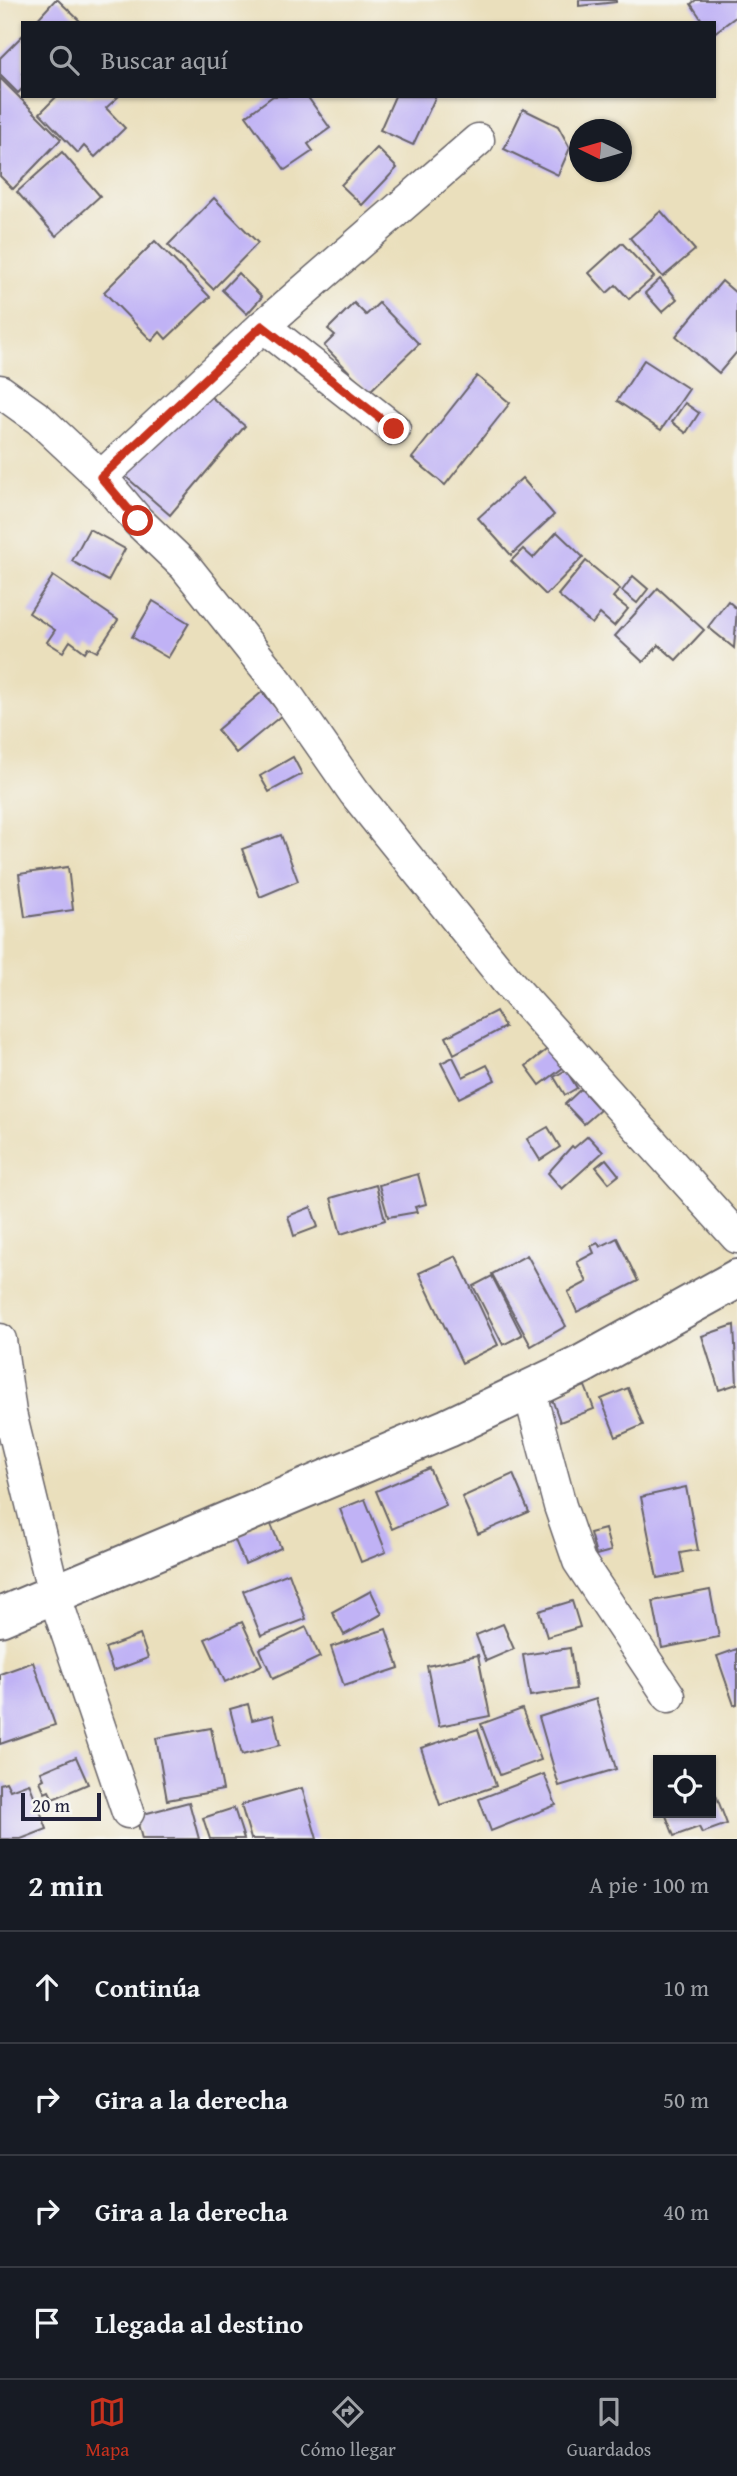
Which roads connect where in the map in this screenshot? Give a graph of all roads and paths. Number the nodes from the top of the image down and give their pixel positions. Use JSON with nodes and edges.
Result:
{"nodes":[{"id":1,"x":478,"y":140,"type":"dead end"},
{"id":2,"x":262,"y":326,"type":"junction"},
{"id":3,"x":0,"y":391,"type":"edge"},
{"id":4,"x":394,"y":429,"type":"dead end"},
{"id":5,"x":101,"y":477,"type":"junction"},
{"id":6,"x":737,"y":1237,"type":"edge"},
{"id":7,"x":737,"y":1279,"type":"edge"},
{"id":8,"x":0,"y":1340,"type":"edge"},
{"id":9,"x":530,"y":1390,"type":"junction"},
{"id":10,"x":54,"y":1594,"type":"junction"},
{"id":11,"x":0,"y":1617,"type":"edge"},
{"id":12,"x":669,"y":1696,"type":"dead end"},
{"id":13,"x":128,"y":1812,"type":"dead end"}],
"edges":[{"from":1,"to":2,"type":"street"},
{"from":2,"to":4,"type":"street"},
{"from":2,"to":5,"type":"street"},
{"from":3,"to":5,"type":"street"},
{"from":5,"to":6,"type":"street"},
{"from":7,"to":9,"type":"street"},
{"from":8,"to":10,"type":"street"},
{"from":9,"to":10,"type":"street"},
{"from":9,"to":12,"type":"street"},
{"from":10,"to":11,"type":"street"},
{"from":10,"to":13,"type":"street"}]}
